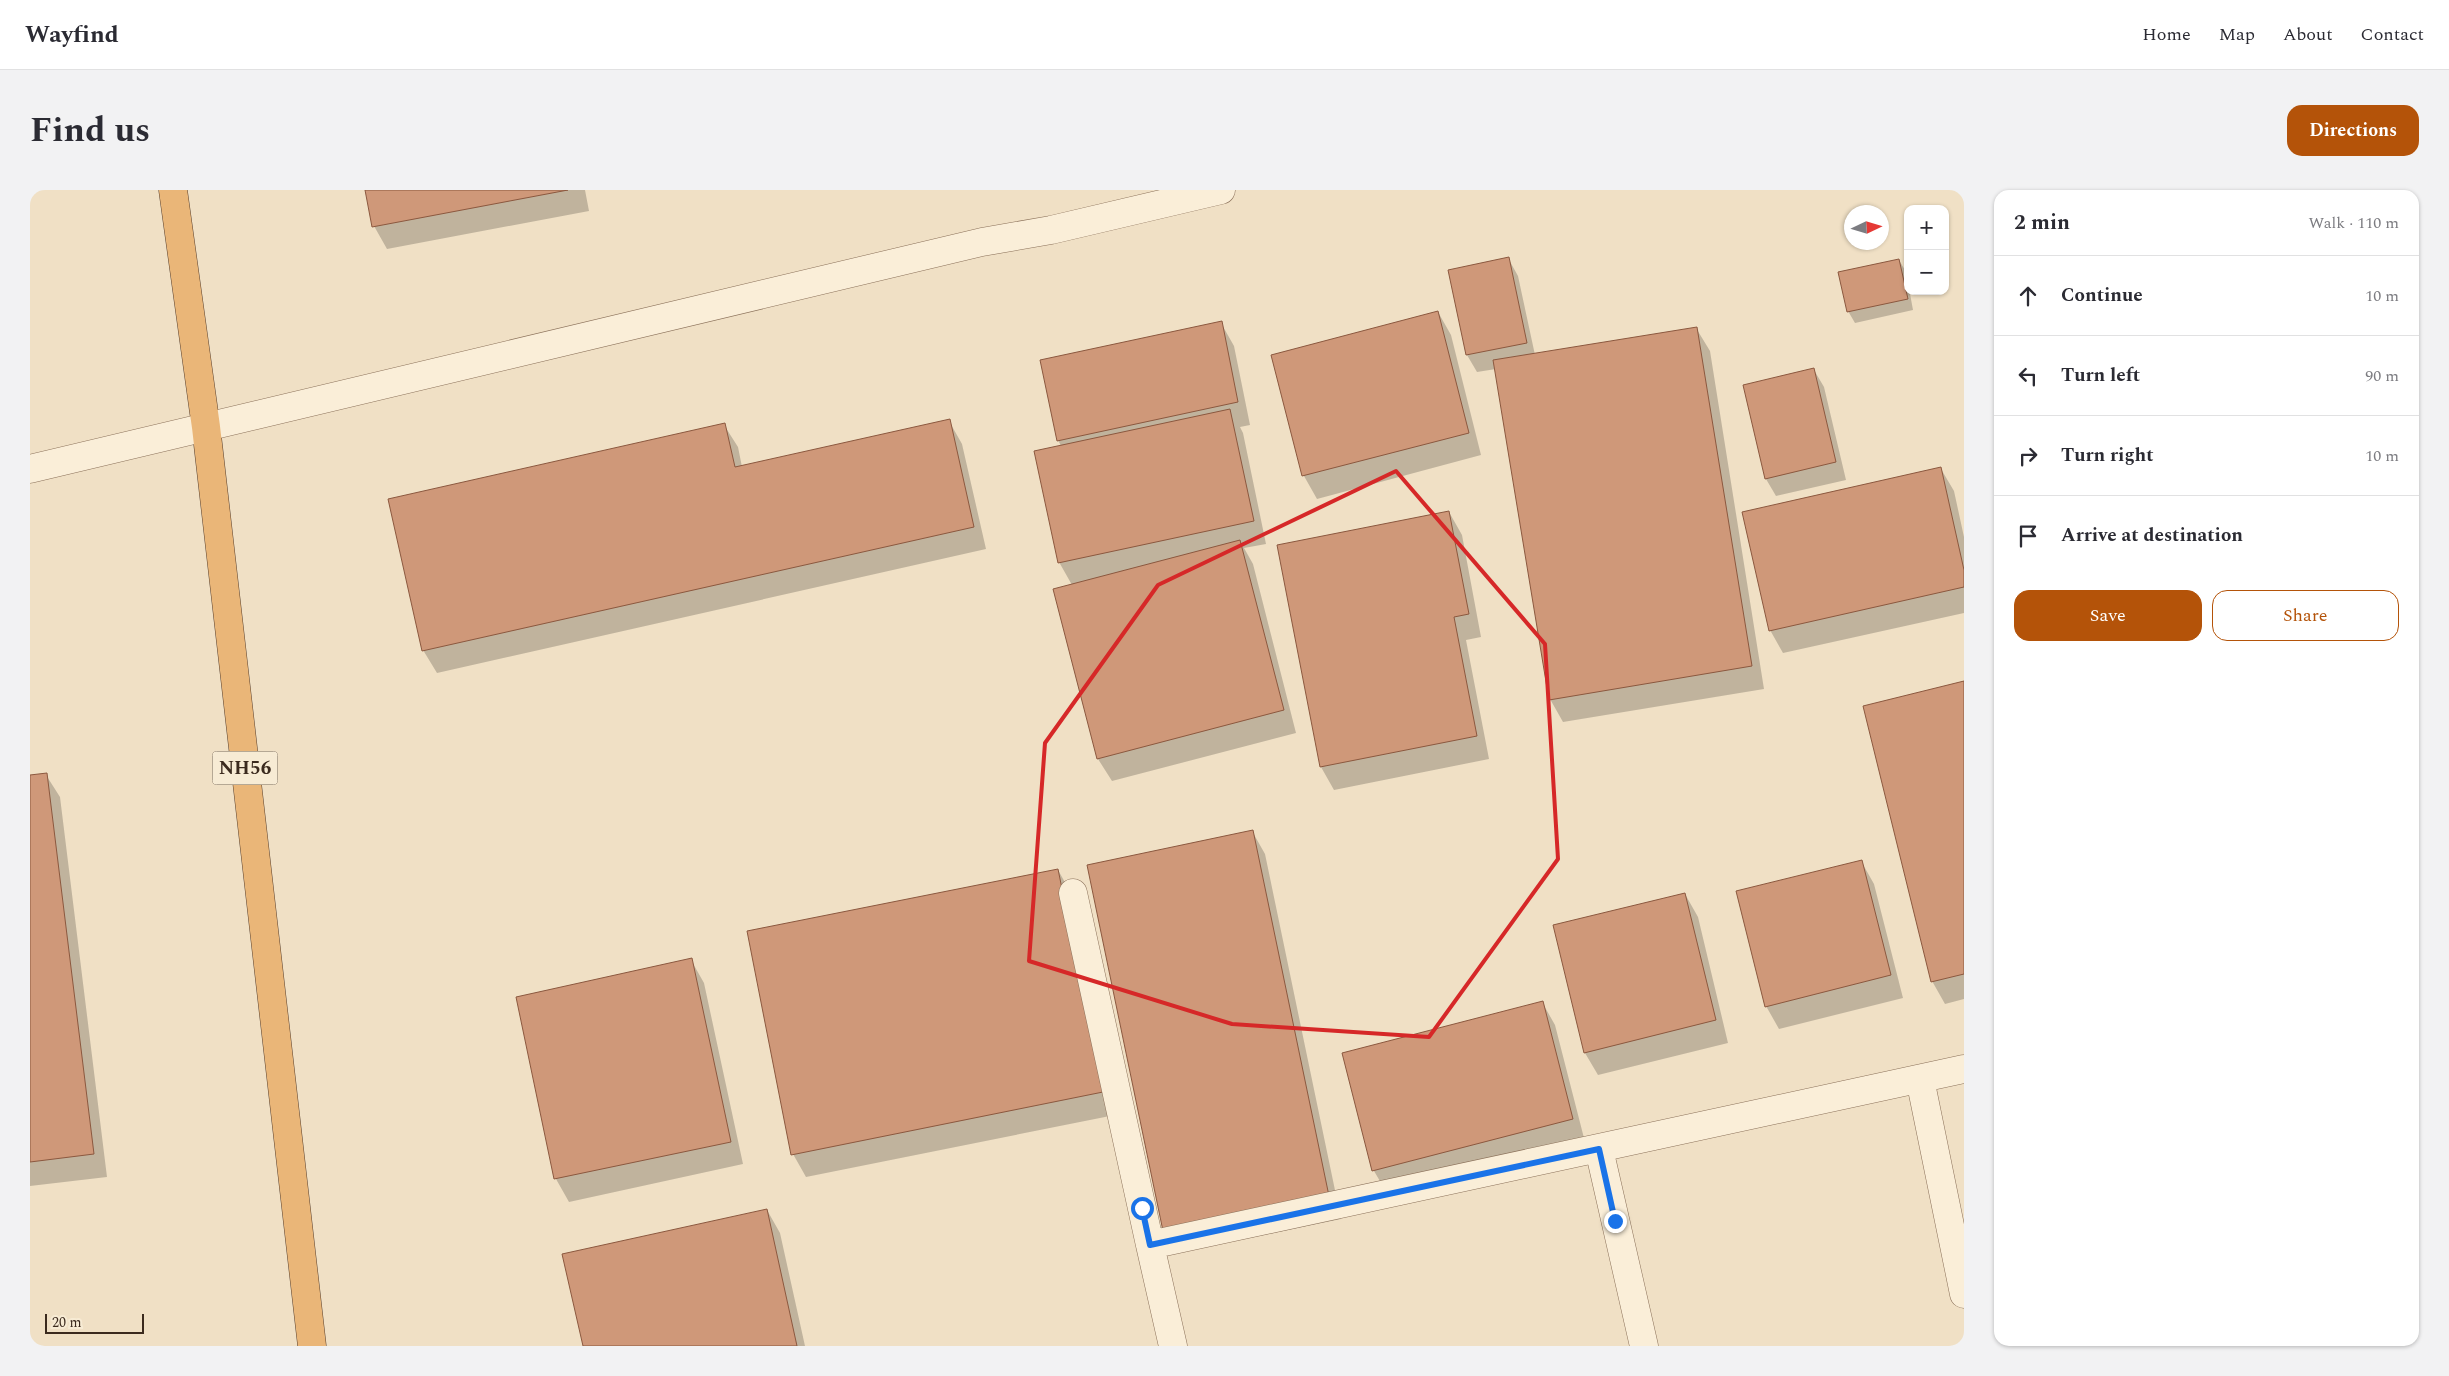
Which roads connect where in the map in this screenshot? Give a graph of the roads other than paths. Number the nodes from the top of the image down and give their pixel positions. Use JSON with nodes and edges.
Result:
{"nodes":[{"id":1,"x":172,"y":190,"type":"edge"},
{"id":2,"x":1221,"y":190,"type":"edge"},
{"id":3,"x":206,"y":427,"type":"junction"},
{"id":4,"x":30,"y":469,"type":"edge"},
{"id":5,"x":1073,"y":893,"type":"dead end"},
{"id":6,"x":1964,"y":1070,"type":"edge"},
{"id":7,"x":1920,"y":1079,"type":"junction"},
{"id":8,"x":1599,"y":1149,"type":"junction"},
{"id":9,"x":1150,"y":1245,"type":"junction"},
{"id":10,"x":1964,"y":1294,"type":"edge"},
{"id":11,"x":312,"y":1346,"type":"edge"},
{"id":12,"x":1174,"y":1346,"type":"edge"},
{"id":13,"x":1644,"y":1346,"type":"edge"}],
"edges":[{"from":1,"to":3,"type":"highway","number":"NH56"},
{"from":2,"to":3,"type":"street"},
{"from":3,"to":4,"type":"street"},
{"from":3,"to":11,"type":"highway","number":"NH56"},
{"from":5,"to":9,"type":"street"},
{"from":6,"to":7,"type":"street"},
{"from":7,"to":8,"type":"street"},
{"from":7,"to":10,"type":"street"},
{"from":8,"to":9,"type":"street"},
{"from":8,"to":13,"type":"street"},
{"from":9,"to":12,"type":"street"}]}
